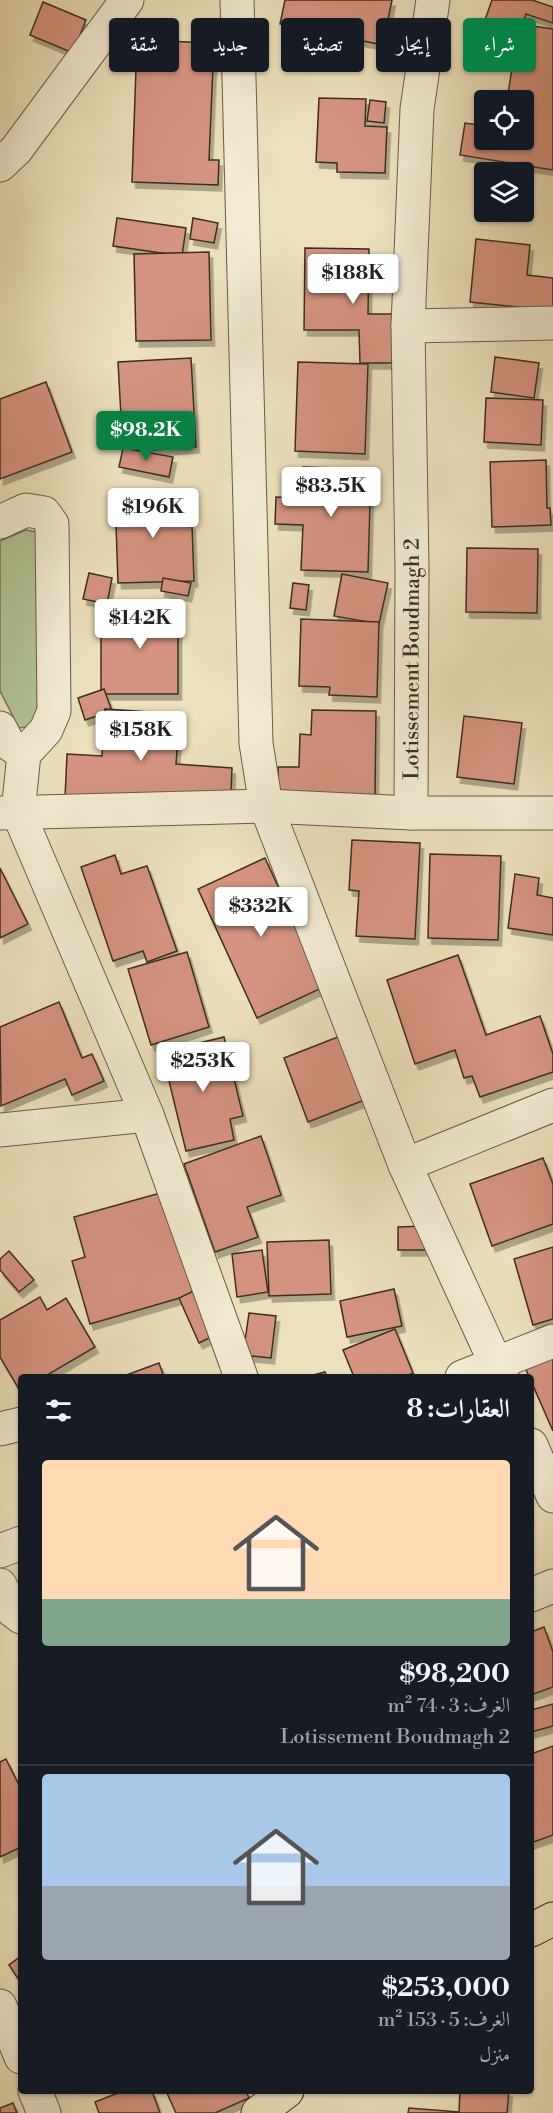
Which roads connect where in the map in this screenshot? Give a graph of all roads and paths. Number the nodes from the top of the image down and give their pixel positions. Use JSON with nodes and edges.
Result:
{"nodes":[{"id":1,"x":127,"y":0,"type":"edge"},
{"id":2,"x":237,"y":0,"type":"edge"},
{"id":3,"x":433,"y":0,"type":"edge"},
{"id":4,"x":0,"y":165,"type":"edge"},
{"id":5,"x":553,"y":323,"type":"edge"},
{"id":6,"x":408,"y":326,"type":"junction"},
{"id":7,"x":0,"y":522,"type":"edge"},
{"id":8,"x":0,"y":728,"type":"edge"},
{"id":9,"x":24,"y":754,"type":"junction"},
{"id":10,"x":266,"y":806,"type":"junction"},
{"id":11,"x":9,"y":812,"type":"edge"},
{"id":12,"x":411,"y":813,"type":"junction"},
{"id":13,"x":553,"y":813,"type":"edge"},
{"id":14,"x":553,"y":1105,"type":"edge"},
{"id":15,"x":147,"y":1115,"type":"junction"},
{"id":16,"x":0,"y":1130,"type":"edge"},
{"id":17,"x":405,"y":1165,"type":"junction"},
{"id":18,"x":553,"y":1341,"type":"edge"},
{"id":19,"x":499,"y":1370,"type":"edge"},
{"id":20,"x":240,"y":1374,"type":"edge"},
{"id":21,"x":478,"y":1374,"type":"edge"},
{"id":22,"x":18,"y":1425,"type":"edge"},
{"id":23,"x":0,"y":1429,"type":"edge"},
{"id":24,"x":534,"y":1452,"type":"edge"},
{"id":25,"x":553,"y":1496,"type":"edge"},
{"id":26,"x":18,"y":1544,"type":"edge"},
{"id":27,"x":0,"y":1551,"type":"edge"},
{"id":28,"x":0,"y":1585,"type":"edge"},
{"id":29,"x":553,"y":1586,"type":"edge"},
{"id":30,"x":534,"y":1594,"type":"edge"},
{"id":31,"x":18,"y":1615,"type":"edge"},
{"id":32,"x":553,"y":1919,"type":"edge"},
{"id":33,"x":534,"y":1928,"type":"edge"},
{"id":34,"x":0,"y":2006,"type":"edge"},
{"id":35,"x":18,"y":2050,"type":"edge"},
{"id":36,"x":36,"y":2094,"type":"edge"},
{"id":37,"x":283,"y":2094,"type":"edge"},
{"id":38,"x":44,"y":2113,"type":"edge"},
{"id":39,"x":258,"y":2113,"type":"edge"}],
"edges":[{"from":1,"to":4,"type":"street"},
{"from":2,"to":10,"type":"street"},
{"from":3,"to":6,"type":"street","name":"Lotissement Boudmagh 2"},
{"from":5,"to":6,"type":"street"},
{"from":6,"to":12,"type":"street","name":"Lotissement Boudmagh 2"},
{"from":7,"to":9,"type":"street"},
{"from":8,"to":9,"type":"street"},
{"from":9,"to":11,"type":"street"},
{"from":10,"to":11,"type":"street"},
{"from":10,"to":12,"type":"street"},
{"from":10,"to":17,"type":"street"},
{"from":11,"to":15,"type":"street"},
{"from":12,"to":13,"type":"street"},
{"from":14,"to":17,"type":"street"},
{"from":15,"to":16,"type":"street"},
{"from":15,"to":20,"type":"street"},
{"from":17,"to":19,"type":"street"},
{"from":18,"to":19,"type":"street"},
{"from":19,"to":21,"type":"street"},
{"from":22,"to":23,"type":"street"},
{"from":24,"to":25,"type":"street"},
{"from":26,"to":27,"type":"street"},
{"from":28,"to":31,"type":"street"},
{"from":29,"to":30,"type":"street"},
{"from":32,"to":33,"type":"main road"},
{"from":34,"to":35,"type":"street"},
{"from":36,"to":38,"type":"street"},
{"from":37,"to":39,"type":"main road"}]}
